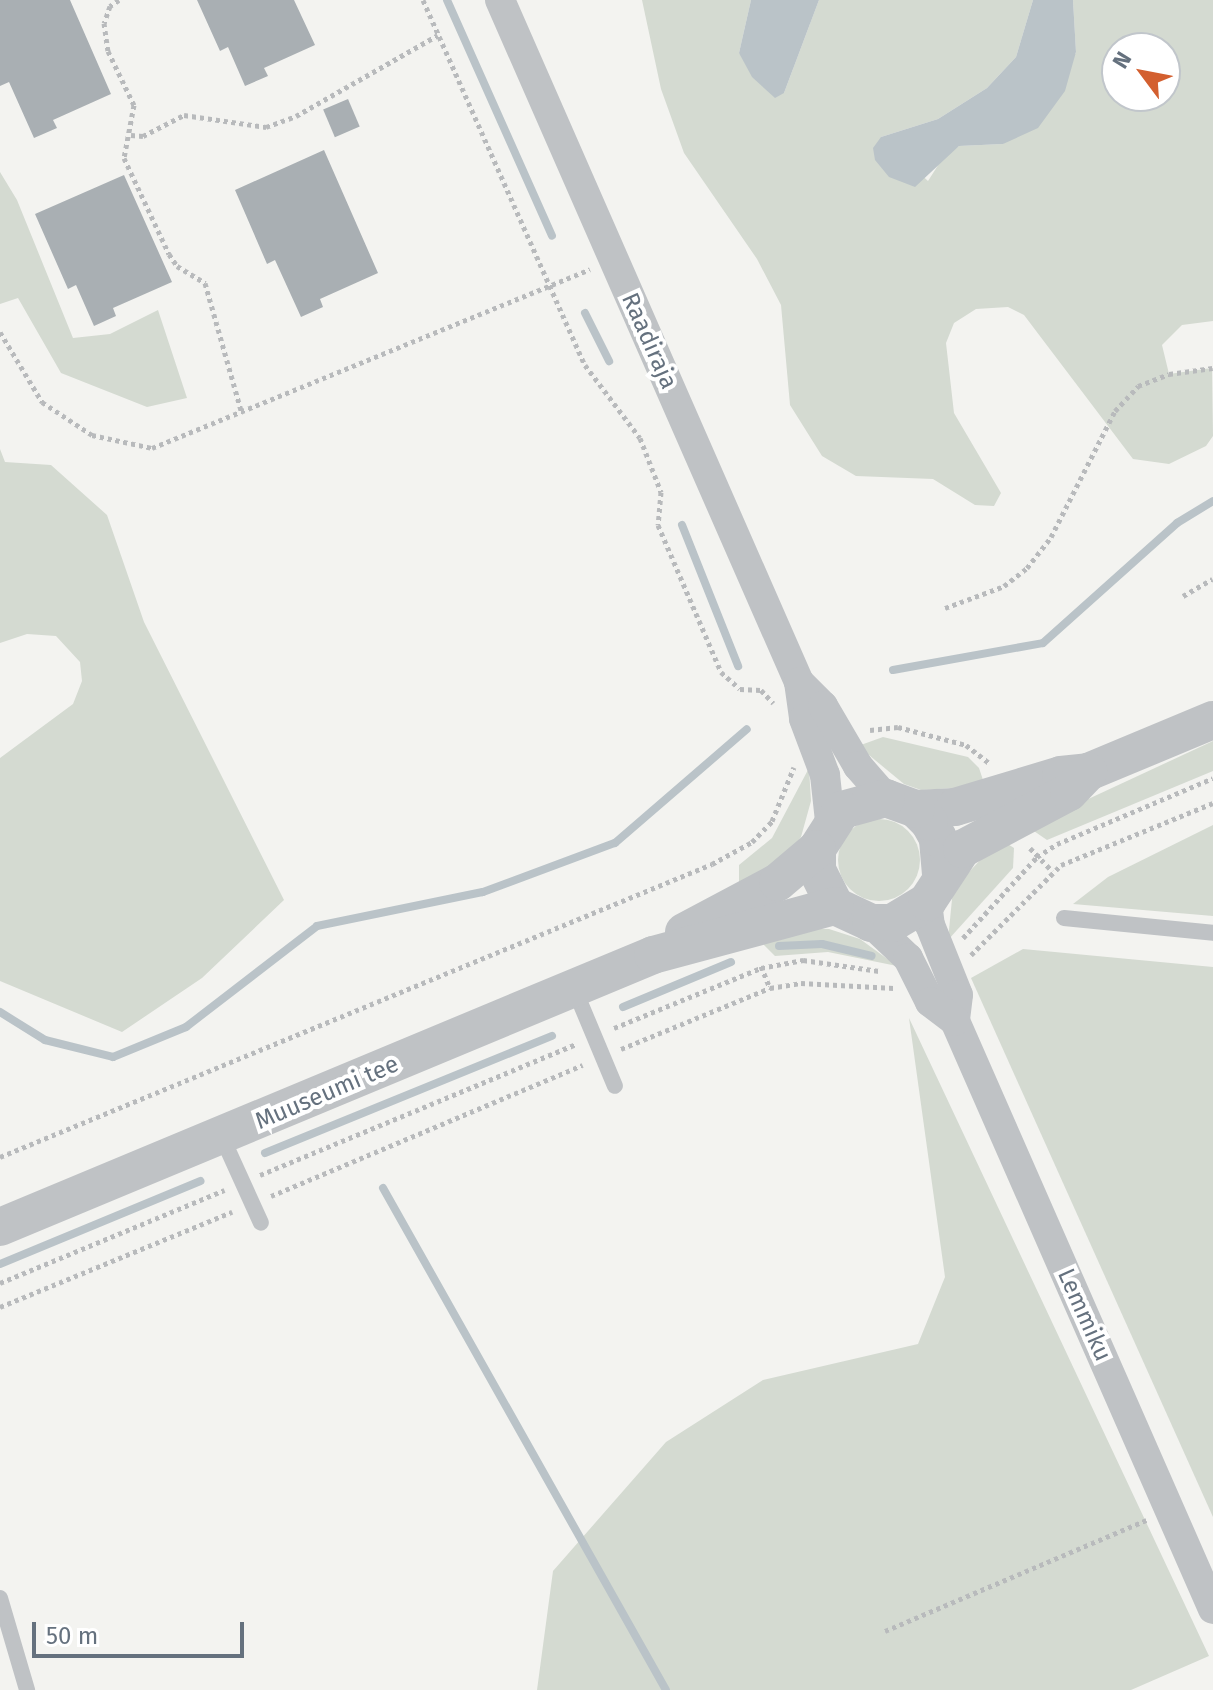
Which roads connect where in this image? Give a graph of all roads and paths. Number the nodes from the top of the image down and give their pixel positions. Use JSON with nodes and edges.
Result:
{"nodes":[{"id":1,"x":119,"y":0,"type":"edge"},
{"id":2,"x":423,"y":0,"type":"edge"},
{"id":3,"x":500,"y":0,"type":"edge"},
{"id":4,"x":438,"y":35,"type":"junction"},
{"id":5,"x":131,"y":135,"type":"junction"},
{"id":6,"x":613,"y":259,"type":"junction"},
{"id":7,"x":548,"y":286,"type":"junction"},
{"id":8,"x":0,"y":332,"type":"edge"},
{"id":9,"x":1213,"y":368,"type":"edge"},
{"id":10,"x":242,"y":414,"type":"junction"},
{"id":11,"x":1213,"y":579,"type":"edge"},
{"id":12,"x":1183,"y":596,"type":"dead end"},
{"id":13,"x":945,"y":608,"type":"dead end"},
{"id":14,"x":799,"y":682,"type":"junction"},
{"id":15,"x":779,"y":715,"type":"dead end"},
{"id":16,"x":1213,"y":720,"type":"edge"},
{"id":17,"x":858,"y":735,"type":"dead end"},
{"id":18,"x":788,"y":756,"type":"dead end"},
{"id":19,"x":803,"y":758,"type":"dead end"},
{"id":20,"x":992,"y":767,"type":"dead end"},
{"id":21,"x":790,"y":771,"type":"junction"},
{"id":22,"x":1088,"y":772,"type":"junction"},
{"id":23,"x":1213,"y":778,"type":"edge"},
{"id":24,"x":901,"y":803,"type":"junction"},
{"id":25,"x":1213,"y":803,"type":"edge"},
{"id":26,"x":824,"y":835,"type":"junction"},
{"id":27,"x":1037,"y":857,"type":"junction"},
{"id":28,"x":1052,"y":871,"type":"junction"},
{"id":29,"x":934,"y":888,"type":"junction"},
{"id":30,"x":835,"y":906,"type":"junction"},
{"id":31,"x":1064,"y":918,"type":"dead end"},
{"id":32,"x":871,"y":923,"type":"junction"},
{"id":33,"x":1213,"y":933,"type":"edge"},
{"id":34,"x":953,"y":947,"type":"dead end"},
{"id":35,"x":653,"y":955,"type":"junction"},
{"id":36,"x":960,"y":961,"type":"dead end"},
{"id":37,"x":761,"y":968,"type":"junction"},
{"id":38,"x":888,"y":973,"type":"dead end"},
{"id":39,"x":906,"y":986,"type":"dead end"},
{"id":40,"x":574,"y":988,"type":"junction"},
{"id":41,"x":770,"y":988,"type":"junction"},
{"id":42,"x":955,"y":1021,"type":"junction"},
{"id":43,"x":593,"y":1037,"type":"junction"},
{"id":44,"x":602,"y":1057,"type":"junction"},
{"id":45,"x":615,"y":1086,"type":"dead end"},
{"id":46,"x":222,"y":1137,"type":"junction"},
{"id":47,"x":0,"y":1157,"type":"edge"},
{"id":48,"x":243,"y":1182,"type":"junction"},
{"id":49,"x":252,"y":1203,"type":"junction"},
{"id":50,"x":261,"y":1223,"type":"dead end"},
{"id":51,"x":0,"y":1227,"type":"edge"},
{"id":52,"x":0,"y":1283,"type":"edge"},
{"id":53,"x":0,"y":1307,"type":"edge"},
{"id":54,"x":1169,"y":1510,"type":"junction"},
{"id":55,"x":0,"y":1598,"type":"edge"},
{"id":56,"x":1213,"y":1609,"type":"edge"},
{"id":57,"x":885,"y":1631,"type":"dead end"},
{"id":58,"x":27,"y":1690,"type":"edge"}],
"edges":[{"from":1,"to":5,"type":"path"},
{"from":2,"to":4,"type":"path"},
{"from":3,"to":6,"type":"street","name":"Raadiraja"},
{"from":4,"to":5,"type":"path"},
{"from":4,"to":7,"type":"path"},
{"from":5,"to":10,"type":"path"},
{"from":6,"to":7,"type":"path"},
{"from":6,"to":14,"type":"street","name":"Raadiraja"},
{"from":7,"to":10,"type":"path"},
{"from":7,"to":15,"type":"path"},
{"from":8,"to":10,"type":"path"},
{"from":9,"to":13,"type":"path"},
{"from":11,"to":12,"type":"path"},
{"from":14,"to":24,"type":"street","name":"Raadiraja"},
{"from":14,"to":26,"type":"street","name":"Raadiraja"},
{"from":16,"to":22,"type":"street","name":"Muuseumi tee"},
{"from":17,"to":20,"type":"path"},
{"from":18,"to":21,"type":"path"},
{"from":19,"to":21,"type":"path"},
{"from":21,"to":47,"type":"path"},
{"from":22,"to":24,"type":"street","name":"Muuseumi tee"},
{"from":22,"to":29,"type":"street","name":"Muuseumi tee"},
{"from":23,"to":27,"type":"path"},
{"from":24,"to":26,"type":"street","name":"Muuseumi tee"},
{"from":24,"to":29,"type":"street"},
{"from":25,"to":28,"type":"path"},
{"from":26,"to":30,"type":"street"},
{"from":26,"to":35,"type":"street","name":"Muuseumi tee"},
{"from":27,"to":28,"type":"path"},
{"from":27,"to":34,"type":"path"},
{"from":28,"to":36,"type":"path"},
{"from":29,"to":32,"type":"street","name":"Muuseumi tee"},
{"from":29,"to":42,"type":"street","name":"Lemmiku"},
{"from":30,"to":32,"type":"street"},
{"from":30,"to":35,"type":"street","name":"Muuseumi tee"},
{"from":31,"to":33,"type":"lane"},
{"from":32,"to":42,"type":"street","name":"Lemmiku"},
{"from":35,"to":40,"type":"street","name":"Muuseumi tee"},
{"from":37,"to":38,"type":"path"},
{"from":37,"to":41,"type":"path"},
{"from":37,"to":43,"type":"path"},
{"from":39,"to":41,"type":"path"},
{"from":40,"to":43,"type":"lane"},
{"from":40,"to":46,"type":"street","name":"Muuseumi tee"},
{"from":41,"to":44,"type":"path"},
{"from":42,"to":54,"type":"street","name":"Lemmiku"},
{"from":43,"to":44,"type":"lane"},
{"from":43,"to":48,"type":"path"},
{"from":44,"to":45,"type":"lane"},
{"from":44,"to":49,"type":"path"},
{"from":46,"to":48,"type":"lane"},
{"from":46,"to":51,"type":"street","name":"Muuseumi tee"},
{"from":48,"to":49,"type":"lane"},
{"from":48,"to":52,"type":"path"},
{"from":49,"to":50,"type":"lane"},
{"from":49,"to":53,"type":"path"},
{"from":54,"to":56,"type":"street","name":"Lemmiku"},
{"from":54,"to":57,"type":"path"},
{"from":55,"to":58,"type":"lane"}]}
